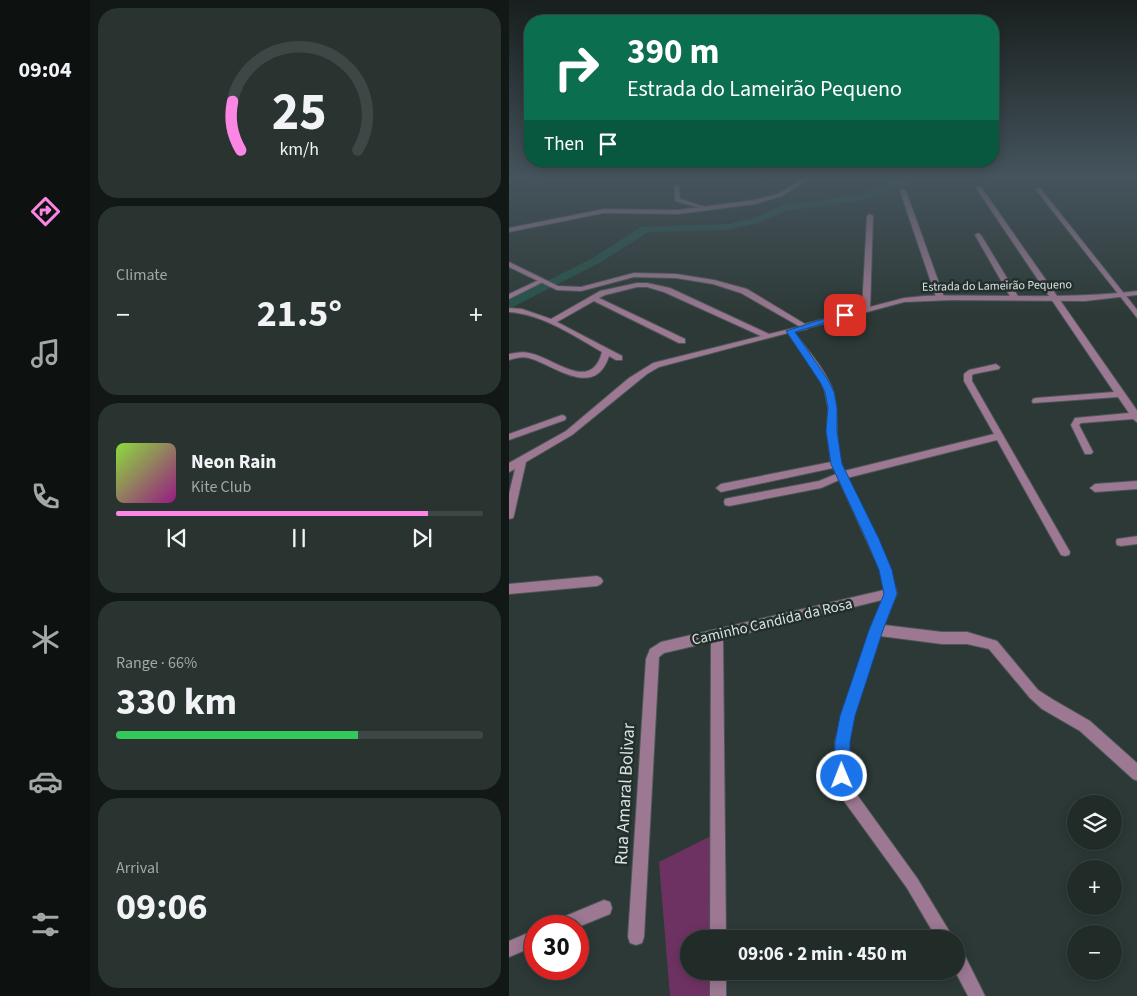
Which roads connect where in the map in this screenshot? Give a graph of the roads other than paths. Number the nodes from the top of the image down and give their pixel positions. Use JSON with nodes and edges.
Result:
{"nodes":[{"id":1,"x":542,"y":223,"type":"edge"},
{"id":2,"x":870,"y":223,"type":"edge"},
{"id":3,"x":914,"y":223,"type":"edge"},
{"id":4,"x":1003,"y":223,"type":"edge"},
{"id":5,"x":1065,"y":223,"type":"edge"},
{"id":6,"x":509,"y":230,"type":"edge"},
{"id":7,"x":978,"y":234,"type":"dead end"},
{"id":8,"x":509,"y":264,"type":"edge"},
{"id":9,"x":542,"y":281,"type":"junction"},
{"id":10,"x":1137,"y":292,"type":"edge"},
{"id":11,"x":1121,"y":295,"type":"junction"},
{"id":12,"x":509,"y":297,"type":"edge"},
{"id":13,"x":940,"y":297,"type":"junction"},
{"id":14,"x":593,"y":298,"type":"junction"},
{"id":15,"x":1015,"y":298,"type":"junction"},
{"id":16,"x":1054,"y":298,"type":"junction"},
{"id":17,"x":509,"y":310,"type":"edge"},
{"id":18,"x":866,"y":310,"type":"junction"},
{"id":19,"x":1137,"y":317,"type":"edge"},
{"id":20,"x":551,"y":322,"type":"junction"},
{"id":21,"x":804,"y":327,"type":"junction"},
{"id":22,"x":790,"y":331,"type":"junction"},
{"id":23,"x":768,"y":336,"type":"junction"},
{"id":24,"x":682,"y":341,"type":"dead end"},
{"id":25,"x":606,"y":351,"type":"junction"},
{"id":26,"x":509,"y":357,"type":"edge"},
{"id":27,"x":619,"y":358,"type":"dead end"},
{"id":28,"x":996,"y":368,"type":"dead end"},
{"id":29,"x":1120,"y":394,"type":"junction"},
{"id":30,"x":1036,"y":401,"type":"dead end"},
{"id":31,"x":562,"y":418,"type":"dead end"},
{"id":32,"x":1136,"y":418,"type":"edge"},
{"id":33,"x":999,"y":436,"type":"junction"},
{"id":34,"x":509,"y":437,"type":"edge"},
{"id":35,"x":1088,"y":452,"type":"dead end"},
{"id":36,"x":522,"y":459,"type":"junction"},
{"id":37,"x":509,"y":468,"type":"edge"},
{"id":38,"x":839,"y":469,"type":"junction"},
{"id":39,"x":1137,"y":485,"type":"edge"},
{"id":40,"x":721,"y":488,"type":"dead end"},
{"id":41,"x":1095,"y":488,"type":"dead end"},
{"id":42,"x":729,"y":502,"type":"dead end"},
{"id":43,"x":509,"y":515,"type":"edge"},
{"id":44,"x":1137,"y":540,"type":"edge"},
{"id":45,"x":1121,"y":542,"type":"dead end"},
{"id":46,"x":1065,"y":552,"type":"dead end"},
{"id":47,"x":597,"y":581,"type":"dead end"},
{"id":48,"x":509,"y":589,"type":"edge"},
{"id":49,"x":891,"y":594,"type":"junction"},
{"id":50,"x":876,"y":630,"type":"junction"},
{"id":51,"x":717,"y":635,"type":"junction"},
{"id":52,"x":654,"y":653,"type":"joint"},
{"id":53,"x":1137,"y":774,"type":"edge"},
{"id":54,"x":603,"y":908,"type":"dead end"},
{"id":55,"x":587,"y":915,"type":"edge"},
{"id":56,"x":718,"y":930,"type":"edge"},
{"id":57,"x":941,"y":930,"type":"edge"},
{"id":58,"x":636,"y":937,"type":"dead end"},
{"id":59,"x":524,"y":943,"type":"edge"},
{"id":60,"x":509,"y":949,"type":"edge"},
{"id":61,"x":965,"y":973,"type":"edge"},
{"id":62,"x":718,"y":980,"type":"edge"},
{"id":63,"x":718,"y":996,"type":"edge"},
{"id":64,"x":977,"y":996,"type":"edge"}],
"edges":[{"from":1,"to":6,"type":"street"},
{"from":2,"to":18,"type":"street"},
{"from":3,"to":13,"type":"street"},
{"from":4,"to":16,"type":"street"},
{"from":5,"to":11,"type":"street"},
{"from":7,"to":15,"type":"street"},
{"from":8,"to":9,"type":"street"},
{"from":9,"to":12,"type":"street"},
{"from":9,"to":21,"type":"street"},
{"from":10,"to":11,"type":"street","name":"Estrada do Lameirão Pequeno"},
{"from":11,"to":16,"type":"street","name":"Estrada do Lameirão Pequeno"},
{"from":11,"to":19,"type":"street"},
{"from":13,"to":15,"type":"street","name":"Estrada do Lameirão Pequeno"},
{"from":13,"to":18,"type":"street","name":"Estrada do Lameirão Pequeno"},
{"from":14,"to":20,"type":"street"},
{"from":14,"to":23,"type":"street"},
{"from":14,"to":24,"type":"street"},
{"from":15,"to":16,"type":"street","name":"Estrada do Lameirão Pequeno"},
{"from":16,"to":29,"type":"street"},
{"from":17,"to":20,"type":"street"},
{"from":18,"to":21,"type":"street","name":"Estrada do Lameirão Pequeno"},
{"from":20,"to":25,"type":"street"},
{"from":21,"to":22,"type":"street","name":"Estrada do Lameirão Pequeno"},
{"from":22,"to":23,"type":"street","name":"Estrada do Lameirão Pequeno"},
{"from":22,"to":38,"type":"street"},
{"from":23,"to":36,"type":"street","name":"Estrada do Lameirão Pequeno"},
{"from":25,"to":26,"type":"street"},
{"from":25,"to":27,"type":"street"},
{"from":28,"to":33,"type":"street"},
{"from":29,"to":30,"type":"street"},
{"from":29,"to":32,"type":"street"},
{"from":31,"to":34,"type":"street"},
{"from":32,"to":35,"type":"street"},
{"from":33,"to":38,"type":"street"},
{"from":33,"to":46,"type":"street"},
{"from":36,"to":37,"type":"street","name":"Estrada do Lameirão Pequeno"},
{"from":36,"to":43,"type":"street"},
{"from":38,"to":40,"type":"street"},
{"from":38,"to":42,"type":"street"},
{"from":38,"to":49,"type":"street"},
{"from":39,"to":41,"type":"street"},
{"from":44,"to":45,"type":"street"},
{"from":47,"to":48,"type":"street"},
{"from":49,"to":50,"type":"street"},
{"from":49,"to":51,"type":"street","name":"Caminho Candida da Rosa"},
{"from":50,"to":53,"type":"street"},
{"from":50,"to":57,"type":"street"},
{"from":51,"to":52,"type":"street","name":"Caminho Candida da Rosa"},
{"from":51,"to":56,"type":"street"},
{"from":52,"to":58,"type":"street","name":"Rua Amaral Bolivar"},
{"from":54,"to":55,"type":"street"},
{"from":59,"to":60,"type":"street"},
{"from":61,"to":64,"type":"street"},
{"from":62,"to":63,"type":"street"}]}
